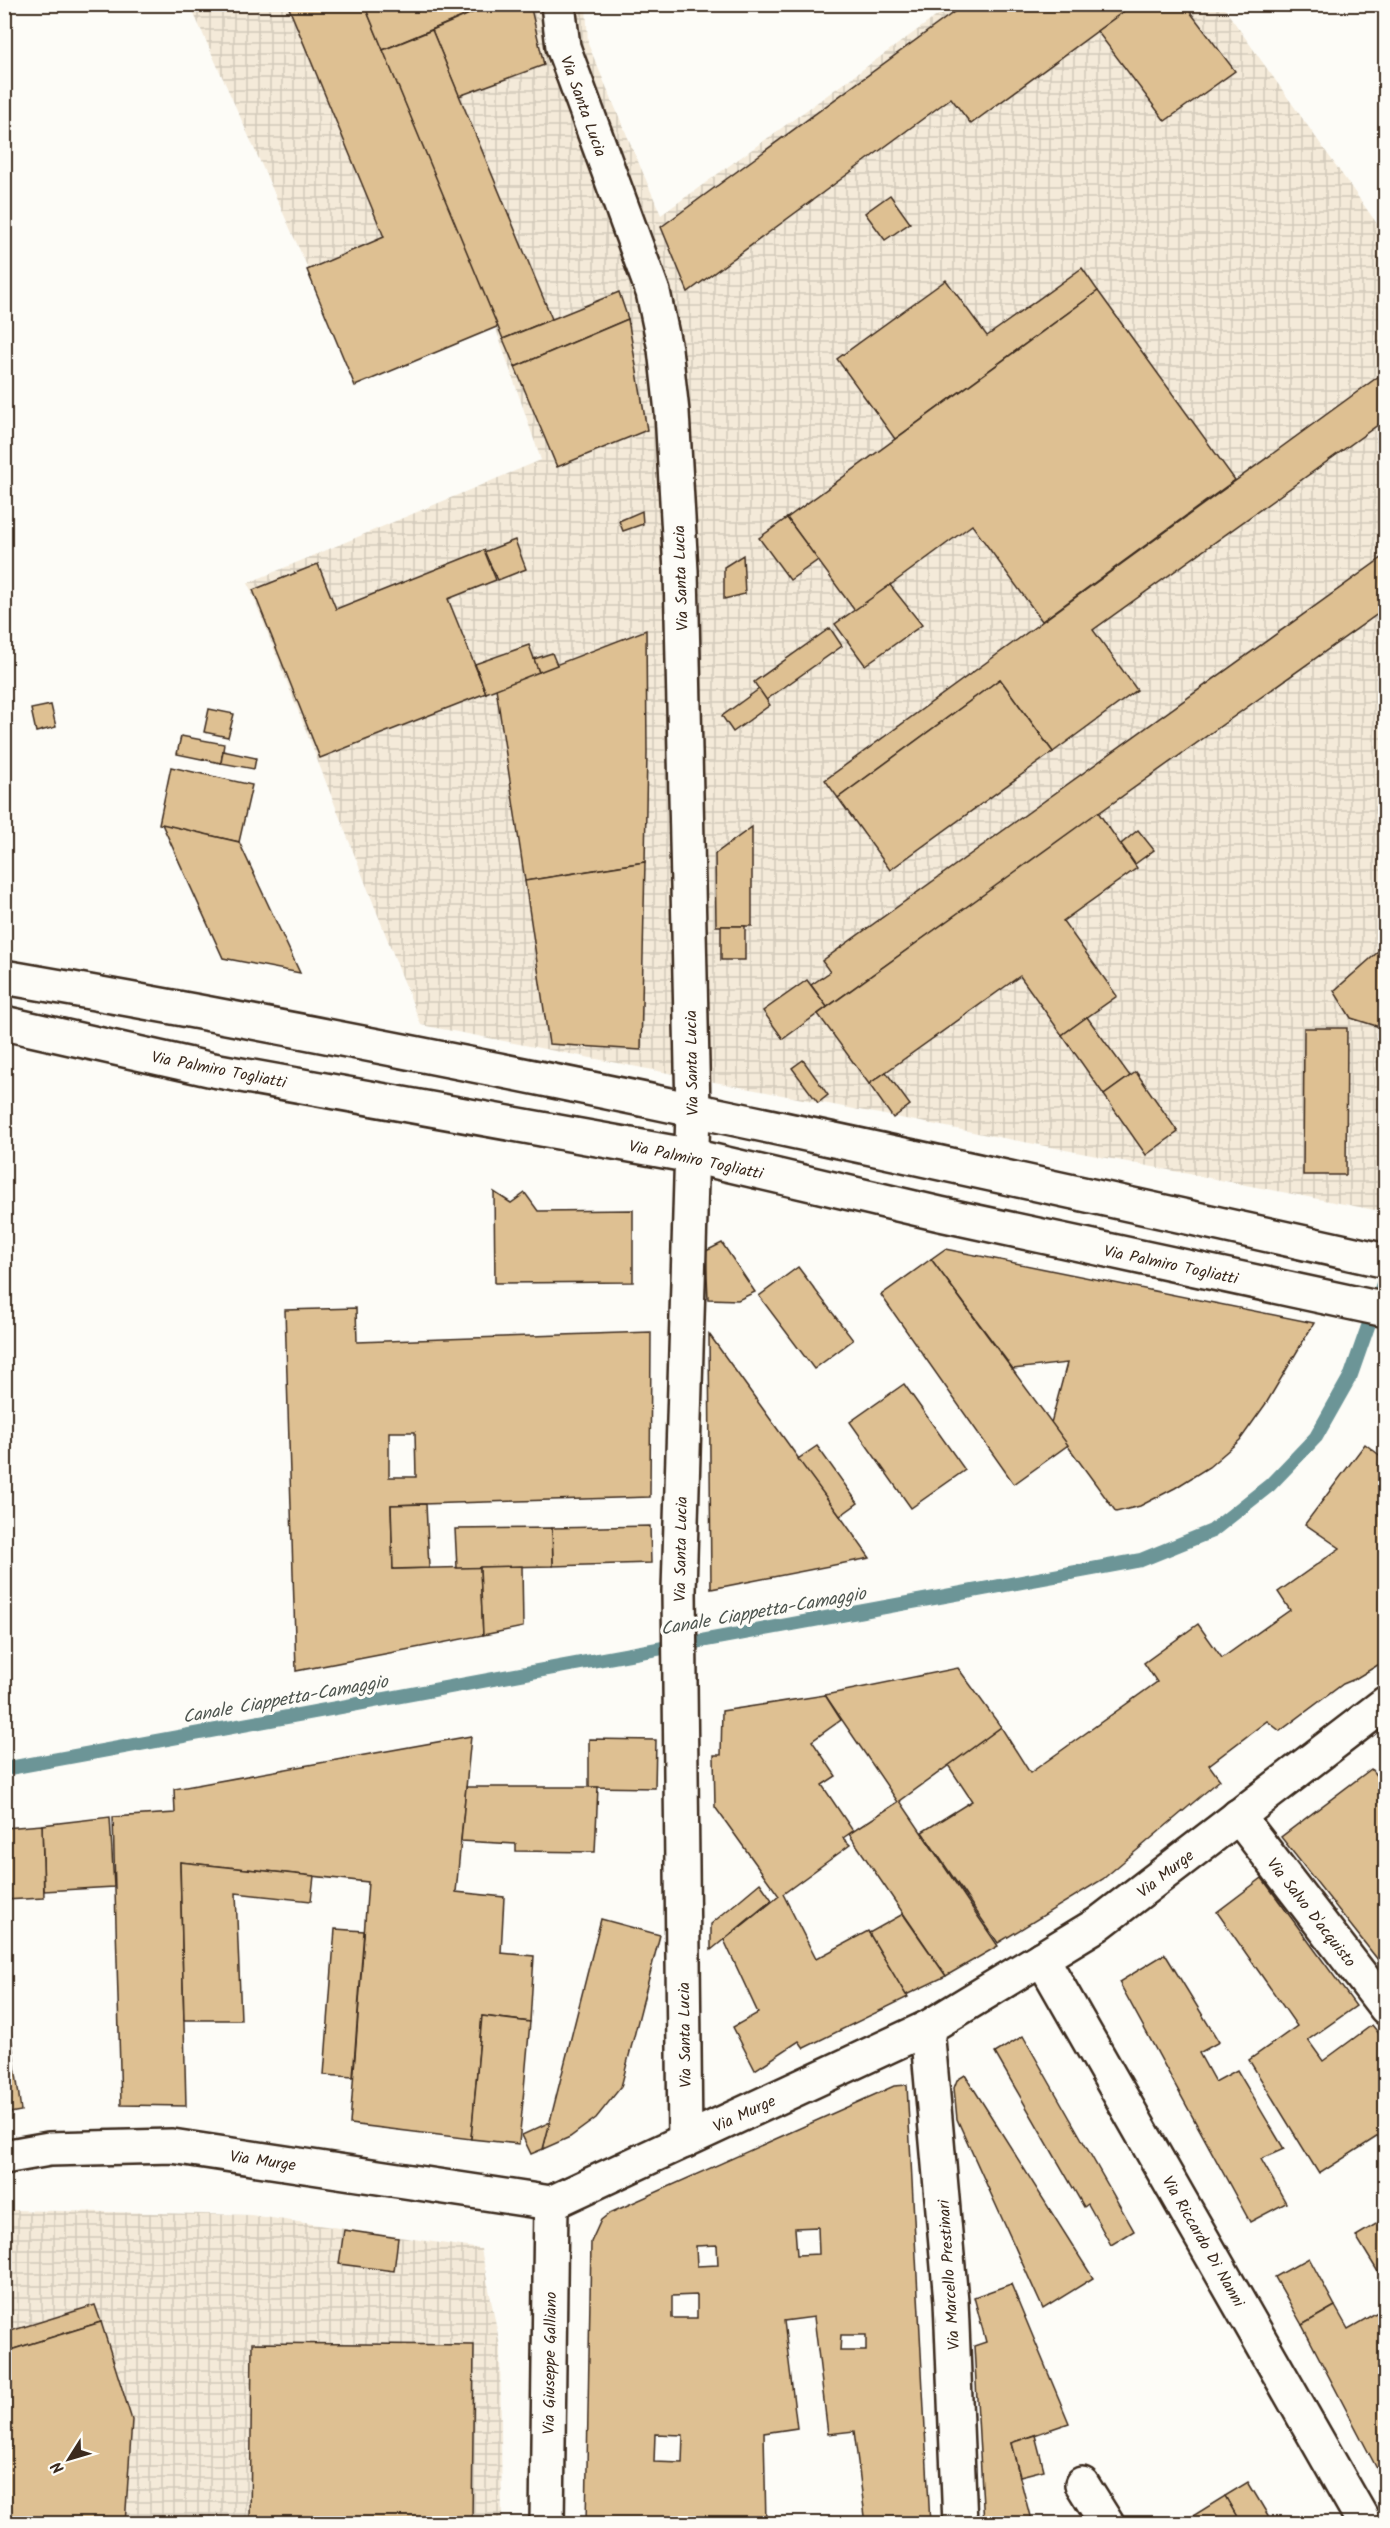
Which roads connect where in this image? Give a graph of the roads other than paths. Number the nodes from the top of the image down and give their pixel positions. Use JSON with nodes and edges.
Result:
{"nodes":[{"id":1,"x":558,"y":4,"type":"edge"},
{"id":2,"x":4,"y":977,"type":"edge"},
{"id":3,"x":4,"y":1023,"type":"edge"},
{"id":4,"x":693,"y":1111,"type":"junction"},
{"id":5,"x":692,"y":1156,"type":"junction"},
{"id":6,"x":1386,"y":1261,"type":"edge"},
{"id":7,"x":1386,"y":1310,"type":"edge"},
{"id":8,"x":1384,"y":1707,"type":"edge"},
{"id":9,"x":1238,"y":1816,"type":"junction"},
{"id":10,"x":1042,"y":1958,"type":"junction"},
{"id":11,"x":1386,"y":2008,"type":"edge"},
{"id":12,"x":927,"y":2028,"type":"junction"},
{"id":13,"x":685,"y":2141,"type":"junction"},
{"id":14,"x":4,"y":2157,"type":"edge"},
{"id":15,"x":551,"y":2204,"type":"junction"},
{"id":16,"x":1082,"y":2484,"type":"dead end"},
{"id":17,"x":547,"y":2523,"type":"edge"},
{"id":18,"x":960,"y":2523,"type":"edge"},
{"id":19,"x":1107,"y":2523,"type":"edge"},
{"id":20,"x":1365,"y":2523,"type":"edge"}],
"edges":[{"from":1,"to":4,"type":"street","name":"Via Santa Lucia"},
{"from":2,"to":4,"type":"street"},
{"from":3,"to":5,"type":"street","name":"Via Palmiro Togliatti"},
{"from":4,"to":5,"type":"street","name":"Via Santa Lucia"},
{"from":4,"to":6,"type":"street"},
{"from":5,"to":7,"type":"street","name":"Via Palmiro Togliatti"},
{"from":5,"to":13,"type":"street","name":"Via Santa Lucia"},
{"from":8,"to":9,"type":"street","name":"Via Murge"},
{"from":9,"to":10,"type":"street","name":"Via Murge"},
{"from":9,"to":11,"type":"street","name":"Via Salvo D'acquisto"},
{"from":10,"to":12,"type":"street","name":"Via Murge"},
{"from":10,"to":20,"type":"street","name":"Via Riccardo Di Nanni"},
{"from":12,"to":13,"type":"street","name":"Via Murge"},
{"from":12,"to":18,"type":"street","name":"Via Marcello Prestinari"},
{"from":13,"to":15,"type":"street","name":"Via Murge"},
{"from":14,"to":15,"type":"street","name":"Via Murge"},
{"from":15,"to":17,"type":"street","name":"Via Giuseppe Galliano"},
{"from":16,"to":19,"type":"street"}]}
